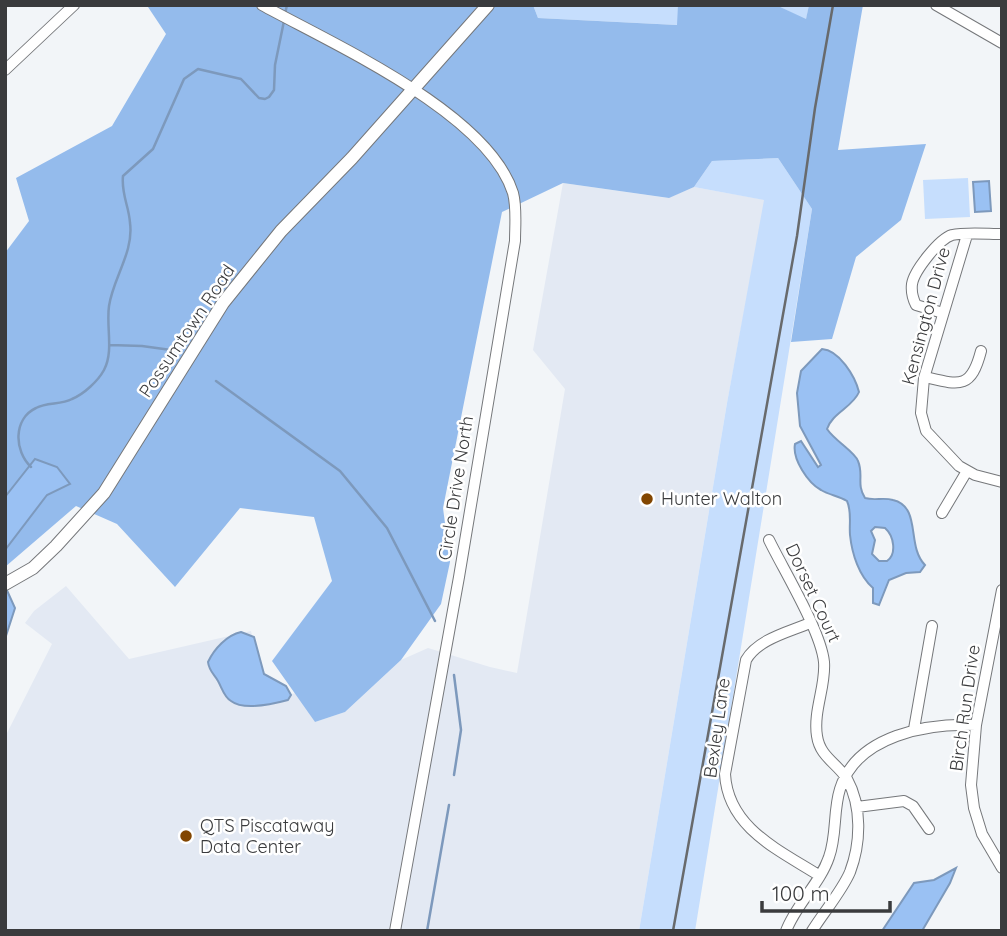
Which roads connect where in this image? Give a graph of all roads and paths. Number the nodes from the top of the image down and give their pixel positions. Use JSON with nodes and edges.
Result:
{"nodes":[{"id":1,"x":74,"y":5,"type":"edge"},
{"id":2,"x":262,"y":5,"type":"edge"},
{"id":3,"x":488,"y":5,"type":"edge"},
{"id":4,"x":936,"y":5,"type":"edge"},
{"id":5,"x":1002,"y":43,"type":"edge"},
{"id":6,"x":5,"y":70,"type":"edge"},
{"id":7,"x":414,"y":88,"type":"junction"},
{"id":8,"x":1002,"y":234,"type":"edge"},
{"id":9,"x":967,"y":235,"type":"junction"},
{"id":10,"x":943,"y":313,"type":"junction"},
{"id":11,"x":981,"y":351,"type":"dead end"},
{"id":12,"x":925,"y":377,"type":"junction"},
{"id":13,"x":967,"y":471,"type":"junction"},
{"id":14,"x":1002,"y":482,"type":"edge"},
{"id":15,"x":942,"y":513,"type":"dead end"},
{"id":16,"x":769,"y":540,"type":"dead end"},
{"id":17,"x":10,"y":582,"type":"edge"},
{"id":18,"x":1002,"y":590,"type":"edge"},
{"id":19,"x":810,"y":623,"type":"junction"},
{"id":20,"x":932,"y":626,"type":"dead end"},
{"id":21,"x":976,"y":725,"type":"junction"},
{"id":22,"x":914,"y":729,"type":"junction"},
{"id":23,"x":845,"y":776,"type":"junction"},
{"id":24,"x":857,"y":807,"type":"junction"},
{"id":25,"x":929,"y":829,"type":"dead end"},
{"id":26,"x":1002,"y":868,"type":"edge"},
{"id":27,"x":820,"y":876,"type":"junction"},
{"id":28,"x":394,"y":931,"type":"edge"},
{"id":29,"x":786,"y":931,"type":"edge"},
{"id":30,"x":812,"y":931,"type":"edge"}],
"edges":[{"from":1,"to":6,"type":"street"},
{"from":2,"to":7,"type":"street","name":"Circle Drive North"},
{"from":3,"to":7,"type":"main road","name":"Possumtown Road"},
{"from":4,"to":5,"type":"street"},
{"from":7,"to":17,"type":"main road","name":"Possumtown Road"},
{"from":7,"to":28,"type":"street","name":"Circle Drive North"},
{"from":8,"to":9,"type":"street","name":"Kensington Drive"},
{"from":9,"to":10,"type":"street","name":"Kensington Drive"},
{"from":9,"to":10,"type":"street"},
{"from":10,"to":12,"type":"street","name":"Kensington Drive"},
{"from":11,"to":12,"type":"street"},
{"from":12,"to":13,"type":"street","name":"Kensington Drive"},
{"from":13,"to":14,"type":"street","name":"Kensington Drive"},
{"from":13,"to":15,"type":"street"},
{"from":16,"to":19,"type":"street","name":"Dorset Court"},
{"from":18,"to":21,"type":"street","name":"Birch Run Drive"},
{"from":19,"to":23,"type":"street","name":"Dorset Court"},
{"from":19,"to":27,"type":"street","name":"Bexley Lane"},
{"from":20,"to":22,"type":"street"},
{"from":21,"to":22,"type":"street"},
{"from":21,"to":26,"type":"street","name":"Birch Run Drive"},
{"from":22,"to":23,"type":"street"},
{"from":23,"to":24,"type":"street"},
{"from":23,"to":27,"type":"street"},
{"from":24,"to":25,"type":"street"},
{"from":24,"to":30,"type":"street"},
{"from":27,"to":29,"type":"street"}]}
